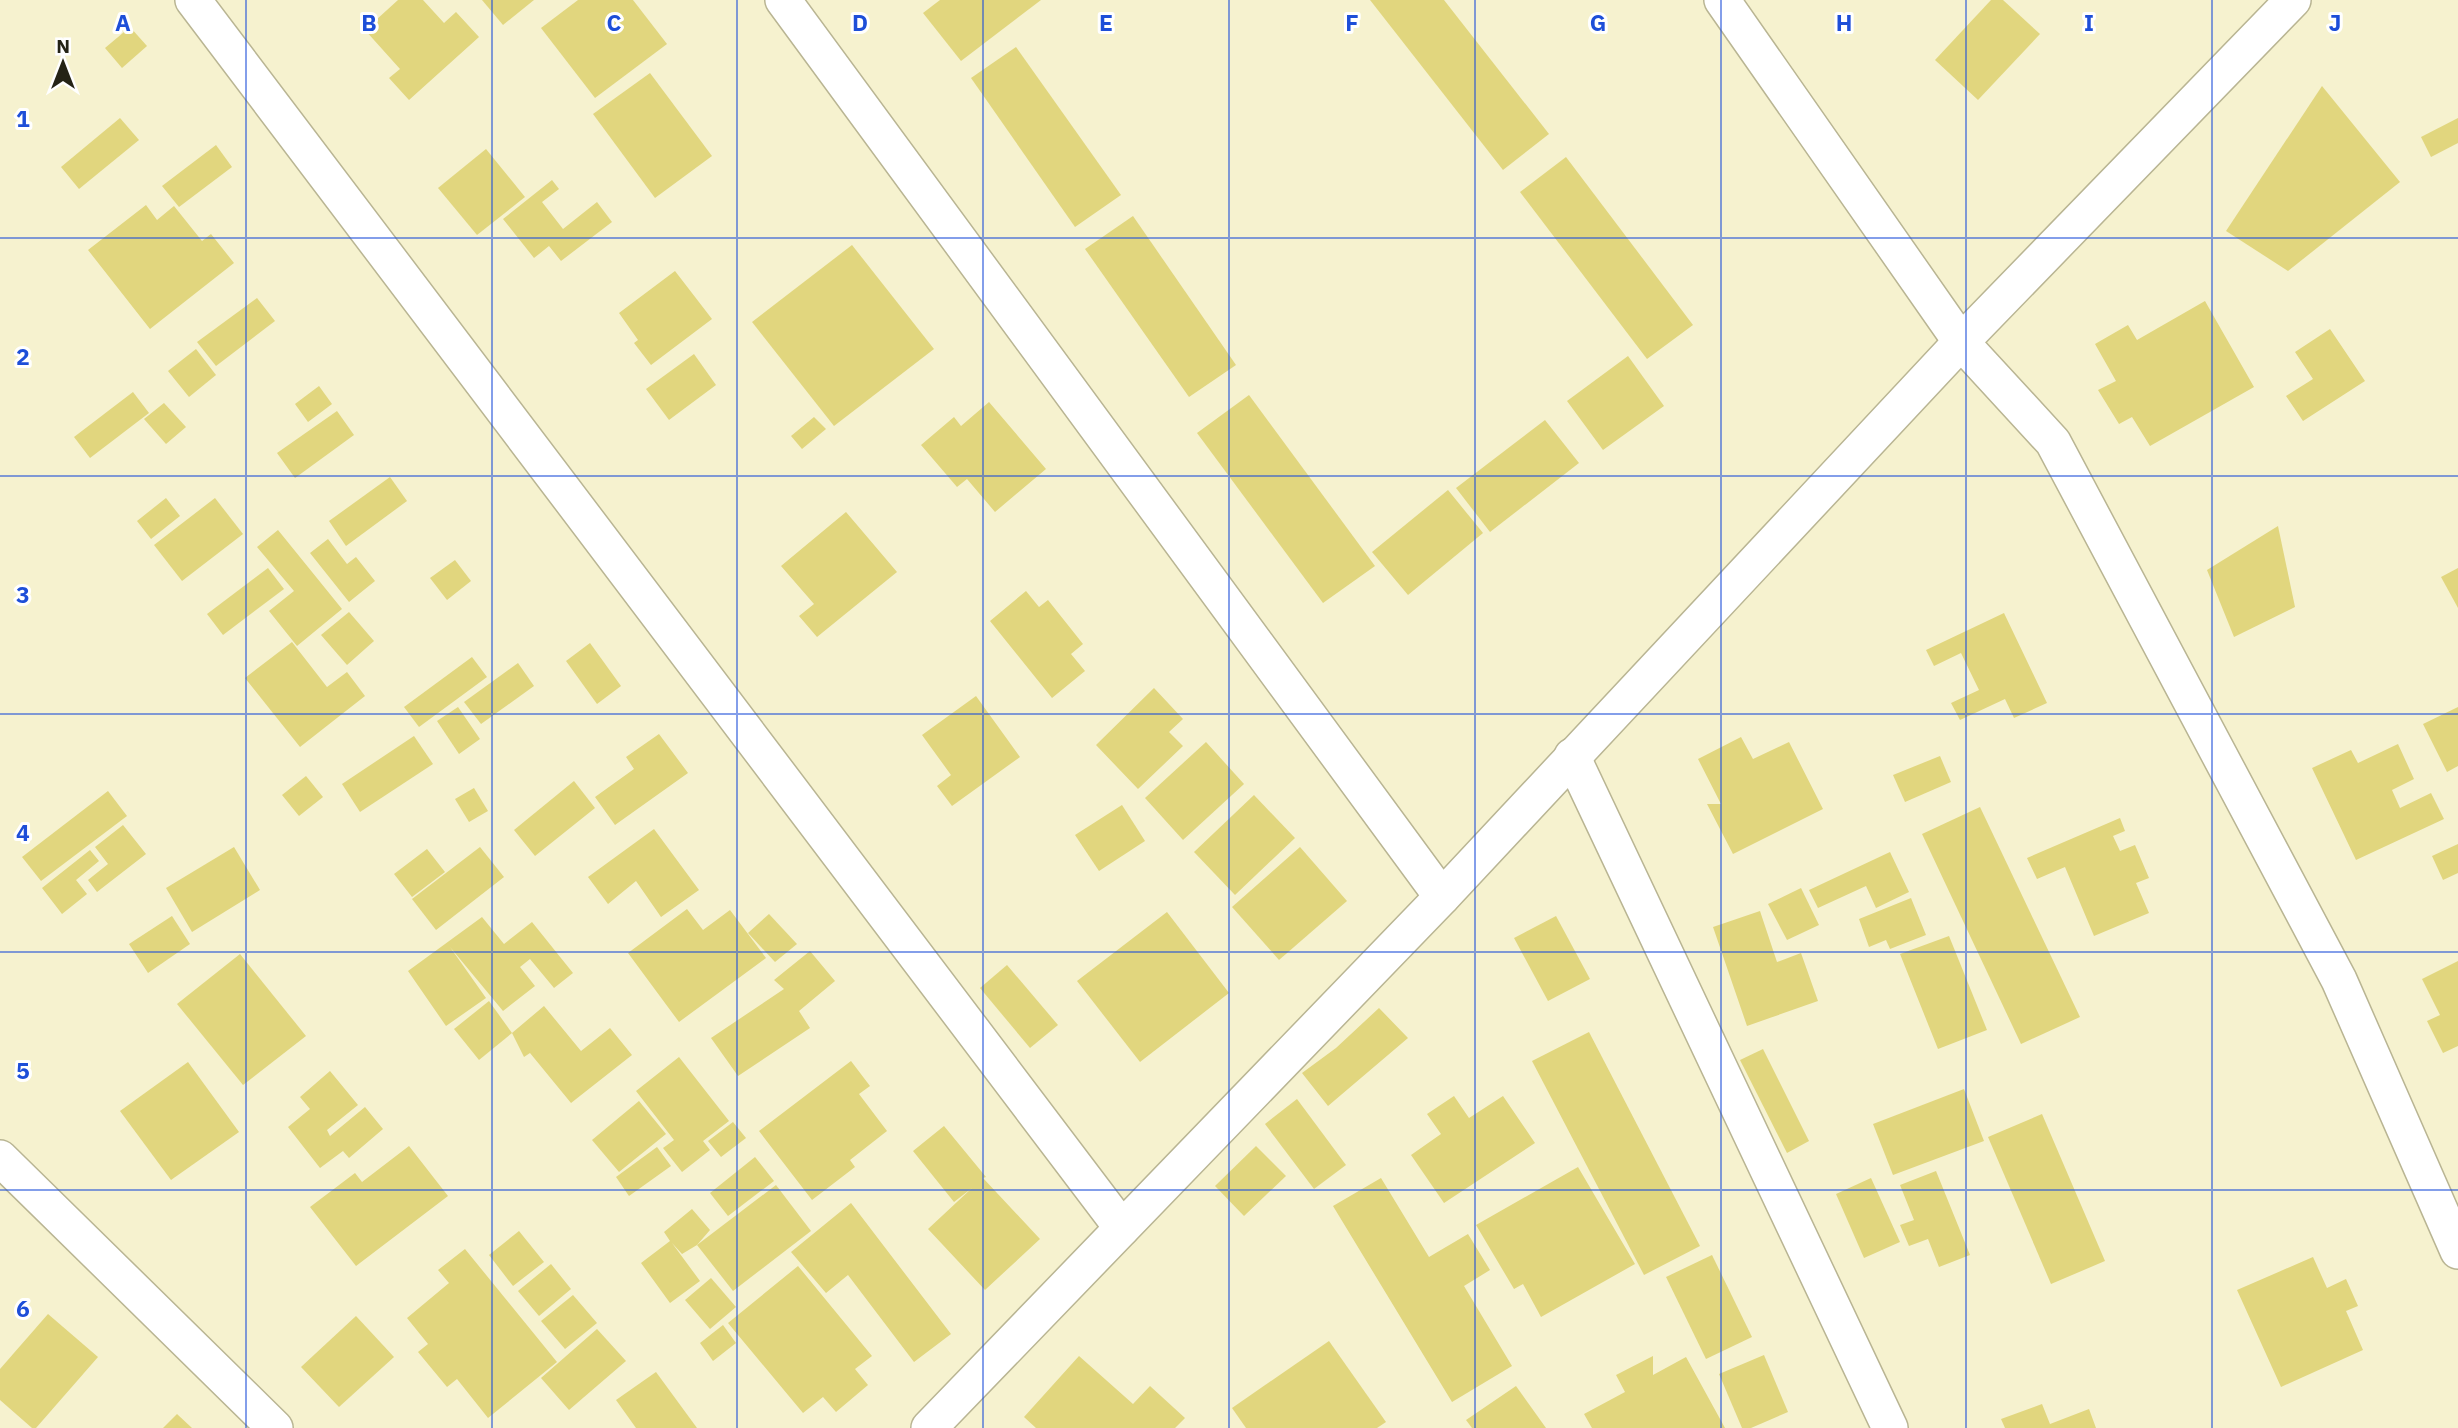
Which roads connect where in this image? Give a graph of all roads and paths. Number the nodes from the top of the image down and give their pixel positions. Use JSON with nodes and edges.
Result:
{"nodes":[{"id":1,"x":193,"y":0,"type":"edge"},
{"id":2,"x":783,"y":0,"type":"edge"},
{"id":3,"x":1722,"y":0,"type":"edge"},
{"id":4,"x":2293,"y":0,"type":"edge"},
{"id":5,"x":1961,"y":342,"type":"junction"},
{"id":6,"x":1572,"y":755,"type":"junction"},
{"id":7,"x":1442,"y":897,"type":"junction"},
{"id":8,"x":0,"y":1158,"type":"edge"},
{"id":9,"x":1122,"y":1228,"type":"junction"},
{"id":10,"x":2458,"y":1251,"type":"edge"},
{"id":11,"x":275,"y":1428,"type":"edge"},
{"id":12,"x":929,"y":1428,"type":"edge"},
{"id":13,"x":1889,"y":1428,"type":"edge"}],
"edges":[{"from":1,"to":9,"type":"street"},
{"from":2,"to":7,"type":"street"},
{"from":3,"to":5,"type":"street"},
{"from":4,"to":5,"type":"street"},
{"from":5,"to":6,"type":"street"},
{"from":5,"to":10,"type":"street"},
{"from":6,"to":7,"type":"street"},
{"from":6,"to":13,"type":"street"},
{"from":7,"to":9,"type":"street"},
{"from":8,"to":11,"type":"street"},
{"from":9,"to":12,"type":"street"}]}
